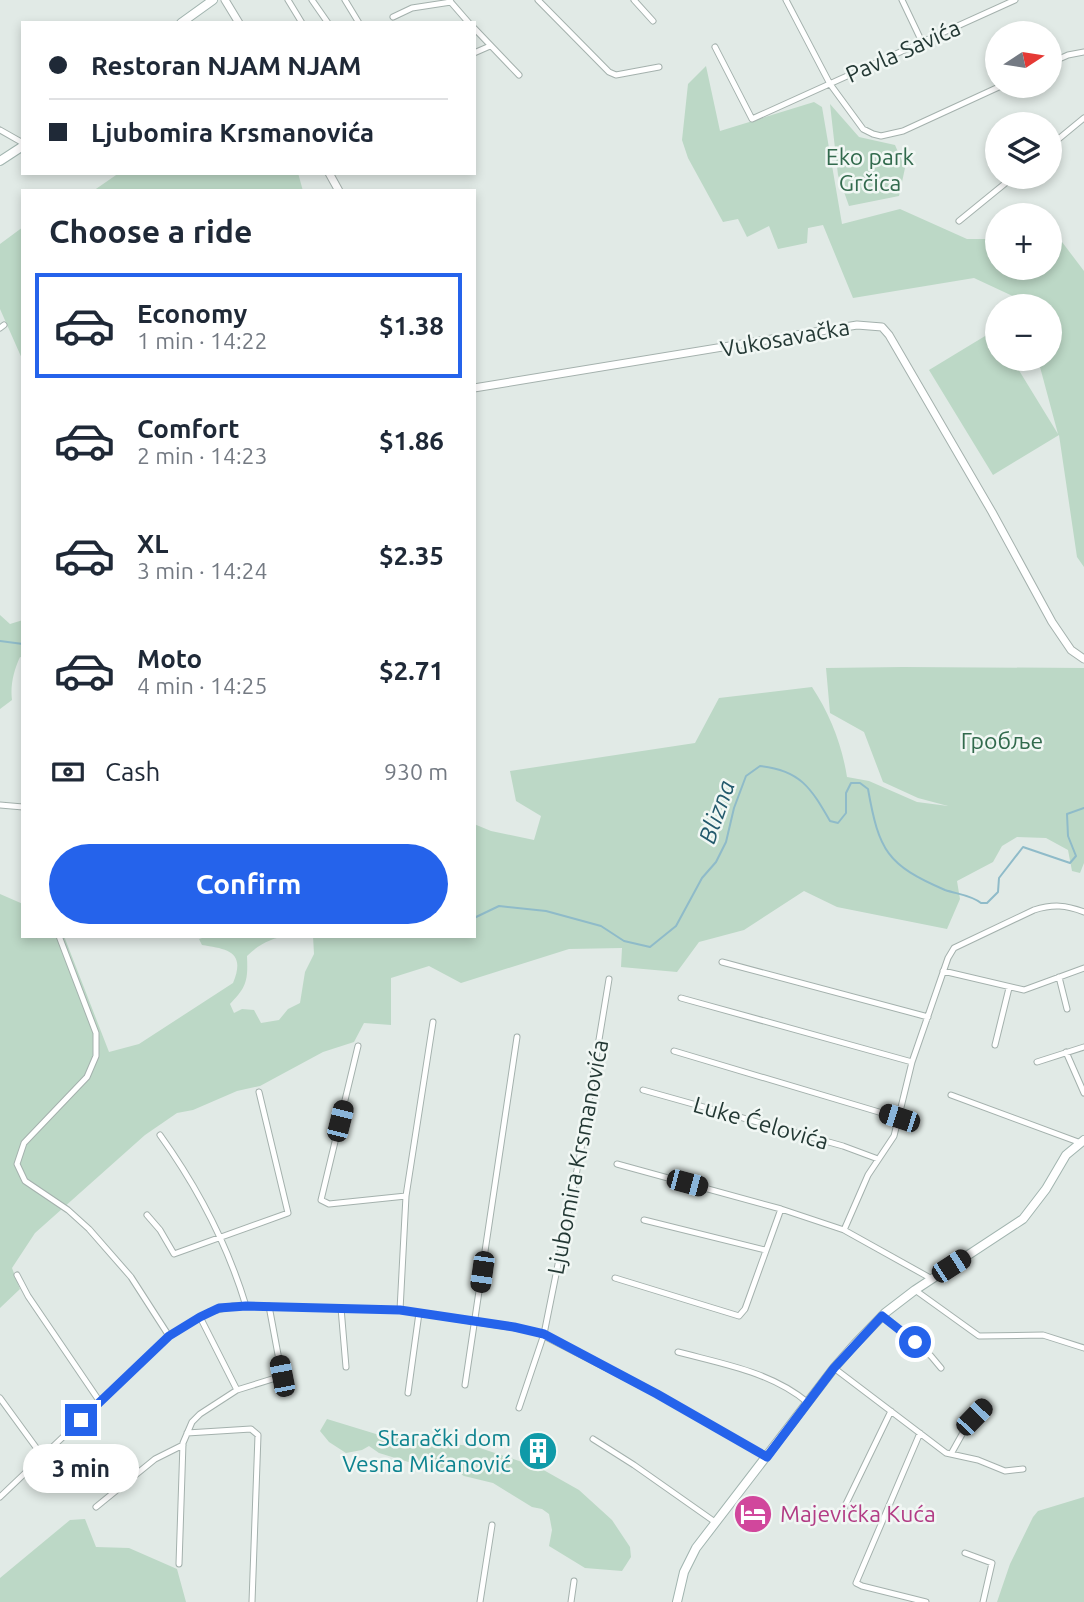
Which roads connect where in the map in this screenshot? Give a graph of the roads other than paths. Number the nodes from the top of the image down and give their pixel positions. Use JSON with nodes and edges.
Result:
{"nodes":[{"id":1,"x":213,"y":0,"type":"edge"},
{"id":2,"x":225,"y":0,"type":"edge"},
{"id":3,"x":288,"y":0,"type":"edge"},
{"id":4,"x":312,"y":0,"type":"edge"},
{"id":5,"x":345,"y":0,"type":"edge"},
{"id":6,"x":538,"y":0,"type":"edge"},
{"id":7,"x":634,"y":0,"type":"edge"},
{"id":8,"x":786,"y":0,"type":"edge"},
{"id":9,"x":902,"y":0,"type":"edge"},
{"id":10,"x":1014,"y":0,"type":"edge"},
{"id":11,"x":450,"y":1,"type":"edge"},
{"id":12,"x":393,"y":17,"type":"dead end"},
{"id":13,"x":184,"y":21,"type":"edge"},
{"id":14,"x":238,"y":21,"type":"edge"},
{"id":15,"x":301,"y":21,"type":"edge"},
{"id":16,"x":327,"y":21,"type":"edge"},
{"id":17,"x":358,"y":21,"type":"edge"},
{"id":18,"x":467,"y":21,"type":"edge"},
{"id":19,"x":653,"y":21,"type":"dead end"},
{"id":20,"x":476,"y":31,"type":"edge"},
{"id":21,"x":922,"y":42,"type":"junction"},
{"id":22,"x":490,"y":46,"type":"junction"},
{"id":23,"x":715,"y":47,"type":"dead end"},
{"id":24,"x":476,"y":52,"type":"edge"},
{"id":25,"x":1084,"y":52,"type":"edge"},
{"id":26,"x":1062,"y":58,"type":"edge"},
{"id":27,"x":659,"y":67,"type":"dead end"},
{"id":28,"x":519,"y":75,"type":"dead end"},
{"id":29,"x":830,"y":84,"type":"junction"},
{"id":30,"x":985,"y":93,"type":"edge"},
{"id":31,"x":1084,"y":118,"type":"edge"},
{"id":32,"x":0,"y":130,"type":"edge"},
{"id":33,"x":1062,"y":136,"type":"edge"},
{"id":34,"x":21,"y":143,"type":"edge"},
{"id":35,"x":21,"y":145,"type":"edge"},
{"id":36,"x":0,"y":161,"type":"edge"},
{"id":37,"x":998,"y":189,"type":"edge"},
{"id":38,"x":959,"y":221,"type":"dead end"},
{"id":39,"x":476,"y":388,"type":"edge"},
{"id":40,"x":1082,"y":658,"type":"edge"},
{"id":41,"x":0,"y":805,"type":"edge"},
{"id":42,"x":21,"y":807,"type":"edge"},
{"id":43,"x":1084,"y":912,"type":"edge"},
{"id":44,"x":60,"y":938,"type":"edge"},
{"id":45,"x":722,"y":962,"type":"dead end"},
{"id":46,"x":1084,"y":968,"type":"edge"},
{"id":47,"x":943,"y":971,"type":"junction"},
{"id":48,"x":1059,"y":977,"type":"junction"},
{"id":49,"x":609,"y":979,"type":"dead end"},
{"id":50,"x":1009,"y":988,"type":"junction"},
{"id":51,"x":681,"y":998,"type":"dead end"},
{"id":52,"x":1067,"y":1009,"type":"dead end"},
{"id":53,"x":928,"y":1017,"type":"junction"},
{"id":54,"x":433,"y":1022,"type":"dead end"},
{"id":55,"x":517,"y":1037,"type":"dead end"},
{"id":56,"x":995,"y":1045,"type":"dead end"},
{"id":57,"x":358,"y":1046,"type":"dead end"},
{"id":58,"x":1084,"y":1047,"type":"edge"},
{"id":59,"x":674,"y":1051,"type":"dead end"},
{"id":60,"x":1066,"y":1052,"type":"junction"},
{"id":61,"x":912,"y":1062,"type":"junction"},
{"id":62,"x":1037,"y":1062,"type":"dead end"},
{"id":63,"x":643,"y":1090,"type":"dead end"},
{"id":64,"x":259,"y":1092,"type":"dead end"},
{"id":65,"x":1084,"y":1093,"type":"edge"},
{"id":66,"x":951,"y":1095,"type":"dead end"},
{"id":67,"x":899,"y":1118,"type":"junction"},
{"id":68,"x":160,"y":1135,"type":"dead end"},
{"id":69,"x":1082,"y":1142,"type":"edge"},
{"id":70,"x":878,"y":1159,"type":"junction"},
{"id":71,"x":617,"y":1164,"type":"dead end"},
{"id":72,"x":406,"y":1196,"type":"junction"},
{"id":73,"x":780,"y":1209,"type":"junction"},
{"id":74,"x":146,"y":1215,"type":"dead end"},
{"id":75,"x":644,"y":1220,"type":"dead end"},
{"id":76,"x":844,"y":1230,"type":"junction"},
{"id":77,"x":222,"y":1237,"type":"junction"},
{"id":78,"x":765,"y":1250,"type":"junction"},
{"id":79,"x":18,"y":1275,"type":"dead end"},
{"id":80,"x":615,"y":1278,"type":"dead end"},
{"id":81,"x":932,"y":1279,"type":"junction"},
{"id":82,"x":915,"y":1290,"type":"junction"},
{"id":83,"x":246,"y":1306,"type":"junction"},
{"id":84,"x":268,"y":1306,"type":"junction"},
{"id":85,"x":341,"y":1308,"type":"junction"},
{"id":86,"x":400,"y":1310,"type":"junction"},
{"id":87,"x":419,"y":1313,"type":"junction"},
{"id":88,"x":882,"y":1316,"type":"junction"},
{"id":89,"x":200,"y":1317,"type":"junction"},
{"id":90,"x":475,"y":1322,"type":"junction"},
{"id":91,"x":544,"y":1334,"type":"junction"},
{"id":92,"x":169,"y":1336,"type":"junction"},
{"id":93,"x":1084,"y":1349,"type":"edge"},
{"id":94,"x":678,"y":1352,"type":"dead end"},
{"id":95,"x":346,"y":1367,"type":"dead end"},
{"id":96,"x":834,"y":1368,"type":"junction"},
{"id":97,"x":942,"y":1368,"type":"dead end"},
{"id":98,"x":465,"y":1385,"type":"dead end"},
{"id":99,"x":237,"y":1390,"type":"junction"},
{"id":100,"x":408,"y":1393,"type":"dead end"},
{"id":101,"x":0,"y":1398,"type":"edge"},
{"id":102,"x":100,"y":1402,"type":"junction"},
{"id":103,"x":807,"y":1402,"type":"junction"},
{"id":104,"x":984,"y":1406,"type":"dead end"},
{"id":105,"x":519,"y":1408,"type":"dead end"},
{"id":106,"x":891,"y":1411,"type":"junction"},
{"id":107,"x":187,"y":1433,"type":"junction"},
{"id":108,"x":920,"y":1433,"type":"junction"},
{"id":109,"x":593,"y":1439,"type":"dead end"},
{"id":110,"x":183,"y":1445,"type":"junction"},
{"id":111,"x":951,"y":1454,"type":"junction"},
{"id":112,"x":43,"y":1457,"type":"junction"},
{"id":113,"x":767,"y":1457,"type":"junction"},
{"id":114,"x":1023,"y":1469,"type":"dead end"},
{"id":115,"x":0,"y":1497,"type":"edge"},
{"id":116,"x":96,"y":1507,"type":"dead end"},
{"id":117,"x":842,"y":1510,"type":"dead end"},
{"id":118,"x":715,"y":1522,"type":"junction"},
{"id":119,"x":492,"y":1525,"type":"dead end"},
{"id":120,"x":965,"y":1553,"type":"dead end"},
{"id":121,"x":179,"y":1564,"type":"dead end"},
{"id":122,"x":574,"y":1581,"type":"dead end"},
{"id":123,"x":252,"y":1602,"type":"edge"},
{"id":124,"x":480,"y":1602,"type":"edge"},
{"id":125,"x":571,"y":1602,"type":"edge"},
{"id":126,"x":677,"y":1602,"type":"edge"},
{"id":127,"x":926,"y":1602,"type":"edge"},
{"id":128,"x":983,"y":1602,"type":"edge"}],
"edges":[{"from":1,"to":13,"type":"main road"},
{"from":2,"to":14,"type":"street"},
{"from":3,"to":15,"type":"street"},
{"from":4,"to":16,"type":"street"},
{"from":5,"to":17,"type":"street"},
{"from":6,"to":27,"type":"street"},
{"from":7,"to":19,"type":"street"},
{"from":8,"to":29,"type":"street","name":"Pavla Savića"},
{"from":9,"to":21,"type":"street"},
{"from":10,"to":21,"type":"street","name":"Pavla Savića"},
{"from":11,"to":12,"type":"street"},
{"from":11,"to":18,"type":"street"},
{"from":20,"to":22,"type":"street"},
{"from":21,"to":29,"type":"street","name":"Pavla Savića"},
{"from":22,"to":24,"type":"street"},
{"from":22,"to":28,"type":"street"},
{"from":23,"to":29,"type":"street","name":"Pavla Savića"},
{"from":25,"to":26,"type":"street"},
{"from":29,"to":30,"type":"street"},
{"from":31,"to":33,"type":"street"},
{"from":32,"to":34,"type":"street"},
{"from":35,"to":36,"type":"main road"},
{"from":37,"to":38,"type":"street"},
{"from":39,"to":40,"type":"street","name":"Vukosavačka"},
{"from":41,"to":42,"type":"street"},
{"from":43,"to":47,"type":"street"},
{"from":44,"to":92,"type":"street"},
{"from":45,"to":53,"type":"street"},
{"from":46,"to":48,"type":"street"},
{"from":47,"to":50,"type":"street"},
{"from":47,"to":53,"type":"street"},
{"from":48,"to":50,"type":"street"},
{"from":48,"to":52,"type":"street"},
{"from":49,"to":91,"type":"street","name":"Ljubomira Krsmanovića"},
{"from":50,"to":56,"type":"street"},
{"from":51,"to":61,"type":"street"},
{"from":53,"to":61,"type":"street"},
{"from":54,"to":72,"type":"street"},
{"from":55,"to":90,"type":"street"},
{"from":57,"to":72,"type":"street"},
{"from":58,"to":60,"type":"street"},
{"from":59,"to":67,"type":"street","name":"Luke Ćelovića"},
{"from":60,"to":62,"type":"street"},
{"from":60,"to":65,"type":"street"},
{"from":61,"to":67,"type":"street"},
{"from":63,"to":70,"type":"street","name":"Luke Ćelovića"},
{"from":64,"to":77,"type":"street"},
{"from":66,"to":69,"type":"street"},
{"from":67,"to":70,"type":"street"},
{"from":68,"to":77,"type":"street"},
{"from":69,"to":81,"type":"main road"},
{"from":70,"to":76,"type":"street"},
{"from":71,"to":73,"type":"street"},
{"from":72,"to":86,"type":"street"},
{"from":73,"to":76,"type":"street"},
{"from":73,"to":78,"type":"street"},
{"from":74,"to":77,"type":"street"},
{"from":75,"to":78,"type":"street"},
{"from":76,"to":81,"type":"street"},
{"from":77,"to":83,"type":"street"},
{"from":78,"to":80,"type":"street"},
{"from":79,"to":102,"type":"street"},
{"from":81,"to":82,"type":"main road"},
{"from":82,"to":88,"type":"main road"},
{"from":82,"to":93,"type":"street"},
{"from":83,"to":84,"type":"street"},
{"from":83,"to":89,"type":"street"},
{"from":84,"to":85,"type":"street"},
{"from":84,"to":99,"type":"street"},
{"from":85,"to":86,"type":"street"},
{"from":85,"to":95,"type":"street"},
{"from":86,"to":87,"type":"street"},
{"from":87,"to":90,"type":"street"},
{"from":87,"to":100,"type":"street"},
{"from":88,"to":96,"type":"main road"},
{"from":88,"to":97,"type":"street"},
{"from":89,"to":92,"type":"street"},
{"from":89,"to":99,"type":"street"},
{"from":90,"to":91,"type":"street"},
{"from":90,"to":98,"type":"street"},
{"from":91,"to":105,"type":"street","name":"Ljubomira Krsmanovića"},
{"from":91,"to":113,"type":"street"},
{"from":92,"to":102,"type":"street"},
{"from":94,"to":103,"type":"street"},
{"from":96,"to":103,"type":"main road"},
{"from":96,"to":106,"type":"street"},
{"from":99,"to":107,"type":"street"},
{"from":101,"to":112,"type":"street"},
{"from":102,"to":112,"type":"street"},
{"from":103,"to":113,"type":"main road"},
{"from":104,"to":111,"type":"street"},
{"from":106,"to":108,"type":"street"},
{"from":106,"to":117,"type":"street"},
{"from":107,"to":110,"type":"street"},
{"from":107,"to":123,"type":"street"},
{"from":108,"to":111,"type":"street"},
{"from":108,"to":127,"type":"street"},
{"from":109,"to":118,"type":"street"},
{"from":110,"to":116,"type":"street"},
{"from":110,"to":121,"type":"street"},
{"from":111,"to":114,"type":"street"},
{"from":112,"to":115,"type":"street"},
{"from":113,"to":118,"type":"main road"},
{"from":118,"to":126,"type":"main road"},
{"from":119,"to":124,"type":"street"},
{"from":120,"to":128,"type":"street"},
{"from":122,"to":125,"type":"street"}]}
